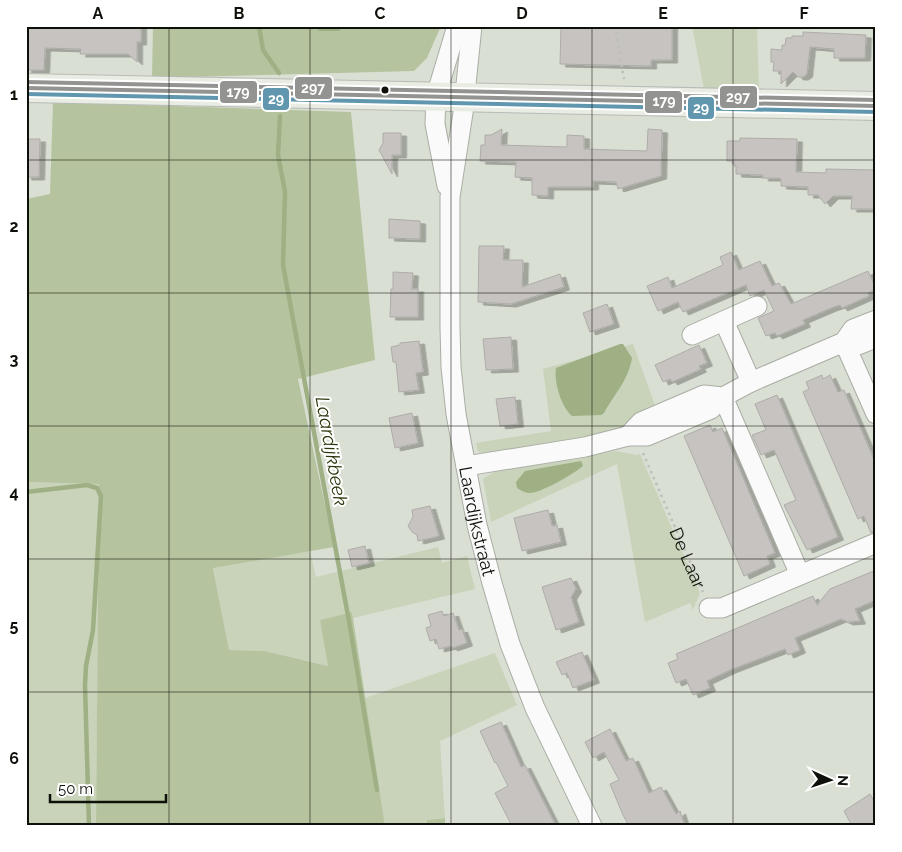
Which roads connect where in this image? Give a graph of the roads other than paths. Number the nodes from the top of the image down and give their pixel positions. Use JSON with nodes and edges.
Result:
{"nodes":[{"id":1,"x":457,"y":26,"type":"edge"},
{"id":2,"x":472,"y":26,"type":"edge"},
{"id":3,"x":26,"y":88,"type":"edge"},
{"id":4,"x":436,"y":96,"type":"junction"},
{"id":5,"x":465,"y":97,"type":"junction"},
{"id":6,"x":876,"y":106,"type":"edge"},
{"id":7,"x":450,"y":197,"type":"junction"},
{"id":8,"x":757,"y":306,"type":"dead end"},
{"id":9,"x":724,"y":320,"type":"junction"},
{"id":10,"x":876,"y":320,"type":"edge"},
{"id":11,"x":692,"y":334,"type":"dead end"},
{"id":12,"x":876,"y":338,"type":"edge"},
{"id":13,"x":844,"y":342,"type":"junction"},
{"id":14,"x":751,"y":382,"type":"junction"},
{"id":15,"x":723,"y":397,"type":"junction"},
{"id":16,"x":876,"y":414,"type":"edge"},
{"id":17,"x":466,"y":466,"type":"junction"},
{"id":18,"x":876,"y":543,"type":"edge"},
{"id":19,"x":800,"y":575,"type":"junction"},
{"id":20,"x":709,"y":608,"type":"road end"},
{"id":21,"x":592,"y":826,"type":"edge"}],
"edges":[{"from":1,"to":4,"type":"street","name":"Laardijkstraat"},
{"from":2,"to":5,"type":"street","name":"Laardijkstraat"},
{"from":3,"to":4,"type":"main road"},
{"from":4,"to":5,"type":"main road"},
{"from":4,"to":7,"type":"street","name":"Laardijkstraat"},
{"from":5,"to":6,"type":"main road"},
{"from":5,"to":7,"type":"street","name":"Laardijkstraat"},
{"from":7,"to":17,"type":"street","name":"Laardijkstraat"},
{"from":8,"to":9,"type":"street"},
{"from":9,"to":11,"type":"street"},
{"from":9,"to":14,"type":"street"},
{"from":10,"to":13,"type":"street"},
{"from":12,"to":13,"type":"street"},
{"from":13,"to":14,"type":"street"},
{"from":13,"to":16,"type":"street"},
{"from":14,"to":15,"type":"street"},
{"from":15,"to":17,"type":"street"},
{"from":15,"to":19,"type":"street"},
{"from":17,"to":21,"type":"street","name":"Laardijkstraat"},
{"from":18,"to":19,"type":"street","name":"De Laar"},
{"from":19,"to":20,"type":"street","name":"De Laar"}]}
